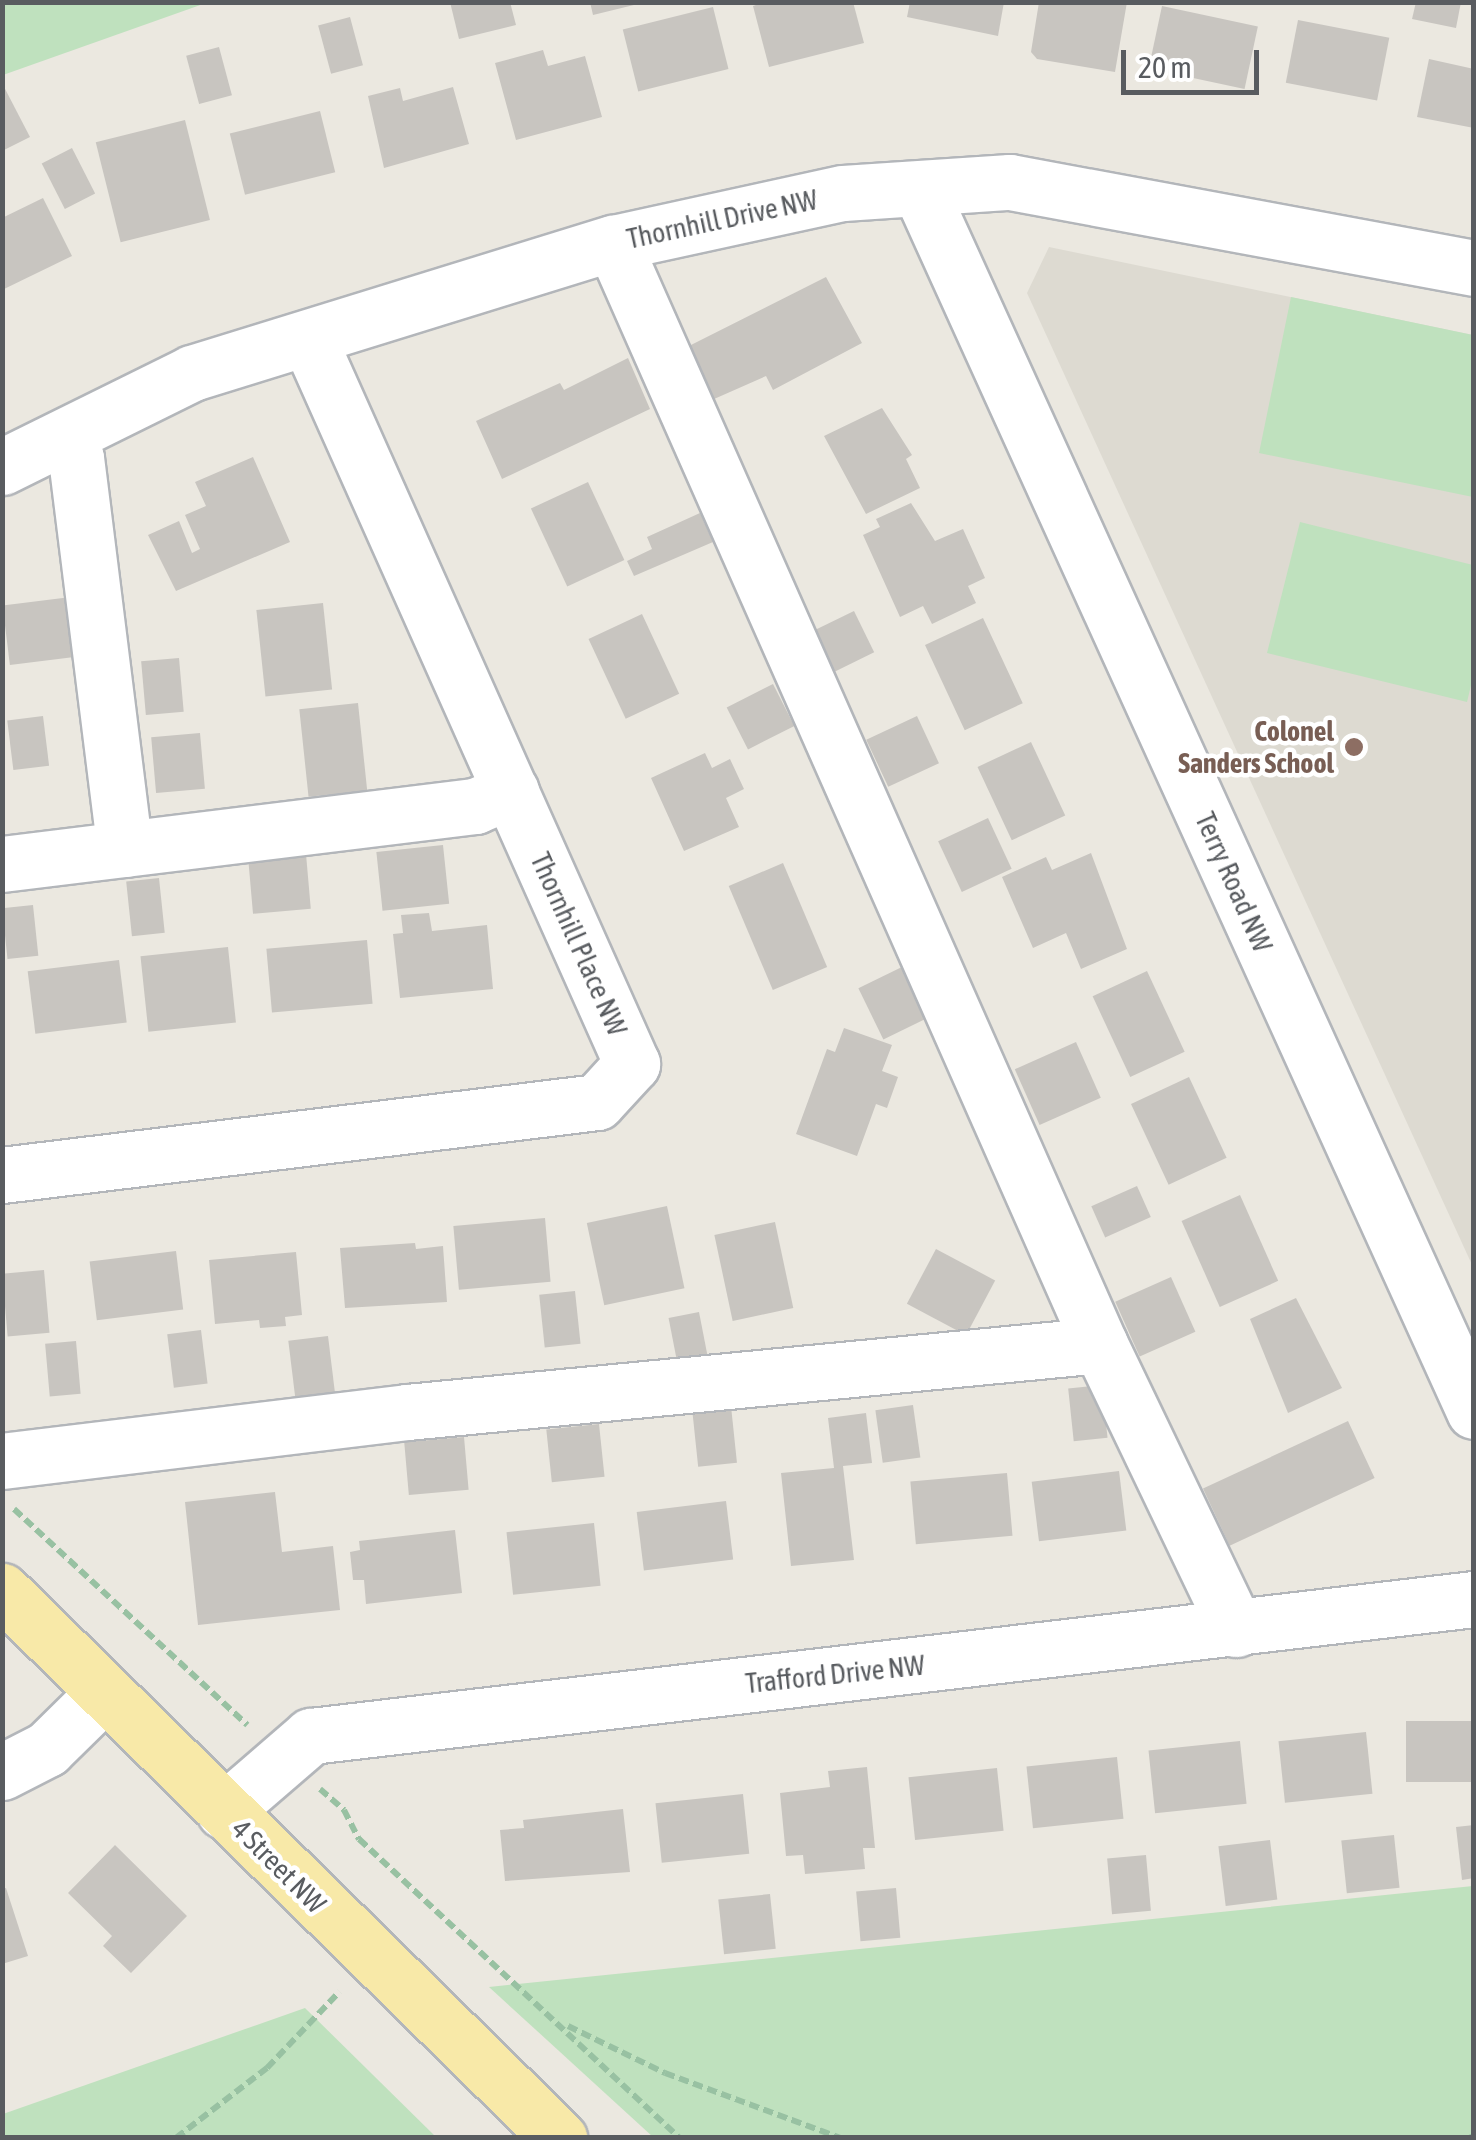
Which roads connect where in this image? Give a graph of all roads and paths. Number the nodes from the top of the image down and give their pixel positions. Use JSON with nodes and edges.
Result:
{"nodes":[{"id":1,"x":920,"y":190,"type":"junction"},
{"id":2,"x":613,"y":243,"type":"junction"},
{"id":3,"x":1474,"y":268,"type":"edge"},
{"id":4,"x":309,"y":340,"type":"junction"},
{"id":5,"x":67,"y":436,"type":"junction"},
{"id":6,"x":2,"y":467,"type":"edge"},
{"id":7,"x":511,"y":790,"type":"junction"},
{"id":8,"x":125,"y":849,"type":"junction"},
{"id":9,"x":2,"y":864,"type":"edge"},
{"id":10,"x":2,"y":1175,"type":"edge"},
{"id":11,"x":1100,"y":1345,"type":"junction"},
{"id":12,"x":1474,"y":1411,"type":"edge"},
{"id":13,"x":2,"y":1462,"type":"edge"},
{"id":14,"x":2,"y":1498,"type":"edge"},
{"id":15,"x":2,"y":1591,"type":"edge"},
{"id":16,"x":1474,"y":1599,"type":"edge"},
{"id":17,"x":1236,"y":1628,"type":"junction"},
{"id":18,"x":104,"y":1693,"type":"junction"},
{"id":19,"x":213,"y":1696,"type":"dead end"},
{"id":20,"x":2,"y":1772,"type":"edge"},
{"id":21,"x":344,"y":1810,"type":"dead end"},
{"id":22,"x":224,"y":1811,"type":"junction"},
{"id":23,"x":372,"y":1960,"type":"junction"},
{"id":24,"x":562,"y":2024,"type":"junction"},
{"id":25,"x":176,"y":2138,"type":"edge"},
{"id":26,"x":559,"y":2138,"type":"edge"},
{"id":27,"x":680,"y":2138,"type":"edge"},
{"id":28,"x":841,"y":2138,"type":"edge"}],
"edges":[{"from":1,"to":2,"type":"street","name":"Thornhill Drive NW"},
{"from":1,"to":3,"type":"street","name":"Thornhill Drive NW"},
{"from":1,"to":12,"type":"street","name":"Terry Road NW"},
{"from":2,"to":4,"type":"street","name":"Thornhill Drive NW"},
{"from":2,"to":11,"type":"street"},
{"from":4,"to":5,"type":"street","name":"Thornhill Drive NW"},
{"from":4,"to":7,"type":"street","name":"Thornhill Place NW"},
{"from":5,"to":6,"type":"street","name":"Thornhill Drive NW"},
{"from":5,"to":8,"type":"street"},
{"from":7,"to":8,"type":"street"},
{"from":7,"to":10,"type":"street","name":"Thornhill Place NW"},
{"from":8,"to":9,"type":"street"},
{"from":11,"to":13,"type":"street"},
{"from":11,"to":17,"type":"street"},
{"from":14,"to":19,"type":"path"},
{"from":15,"to":18,"type":"main road","name":"4 Street NW"},
{"from":16,"to":17,"type":"street","name":"Trafford Drive NW"},
{"from":17,"to":22,"type":"street","name":"Trafford Drive NW"},
{"from":18,"to":20,"type":"street"},
{"from":18,"to":22,"type":"main road","name":"4 Street NW"},
{"from":21,"to":24,"type":"path"},
{"from":22,"to":23,"type":"main road","name":"4 Street NW"},
{"from":23,"to":25,"type":"path"},
{"from":23,"to":26,"type":"main road","name":"4 Street NW"},
{"from":24,"to":27,"type":"path"},
{"from":24,"to":28,"type":"path"}]}
